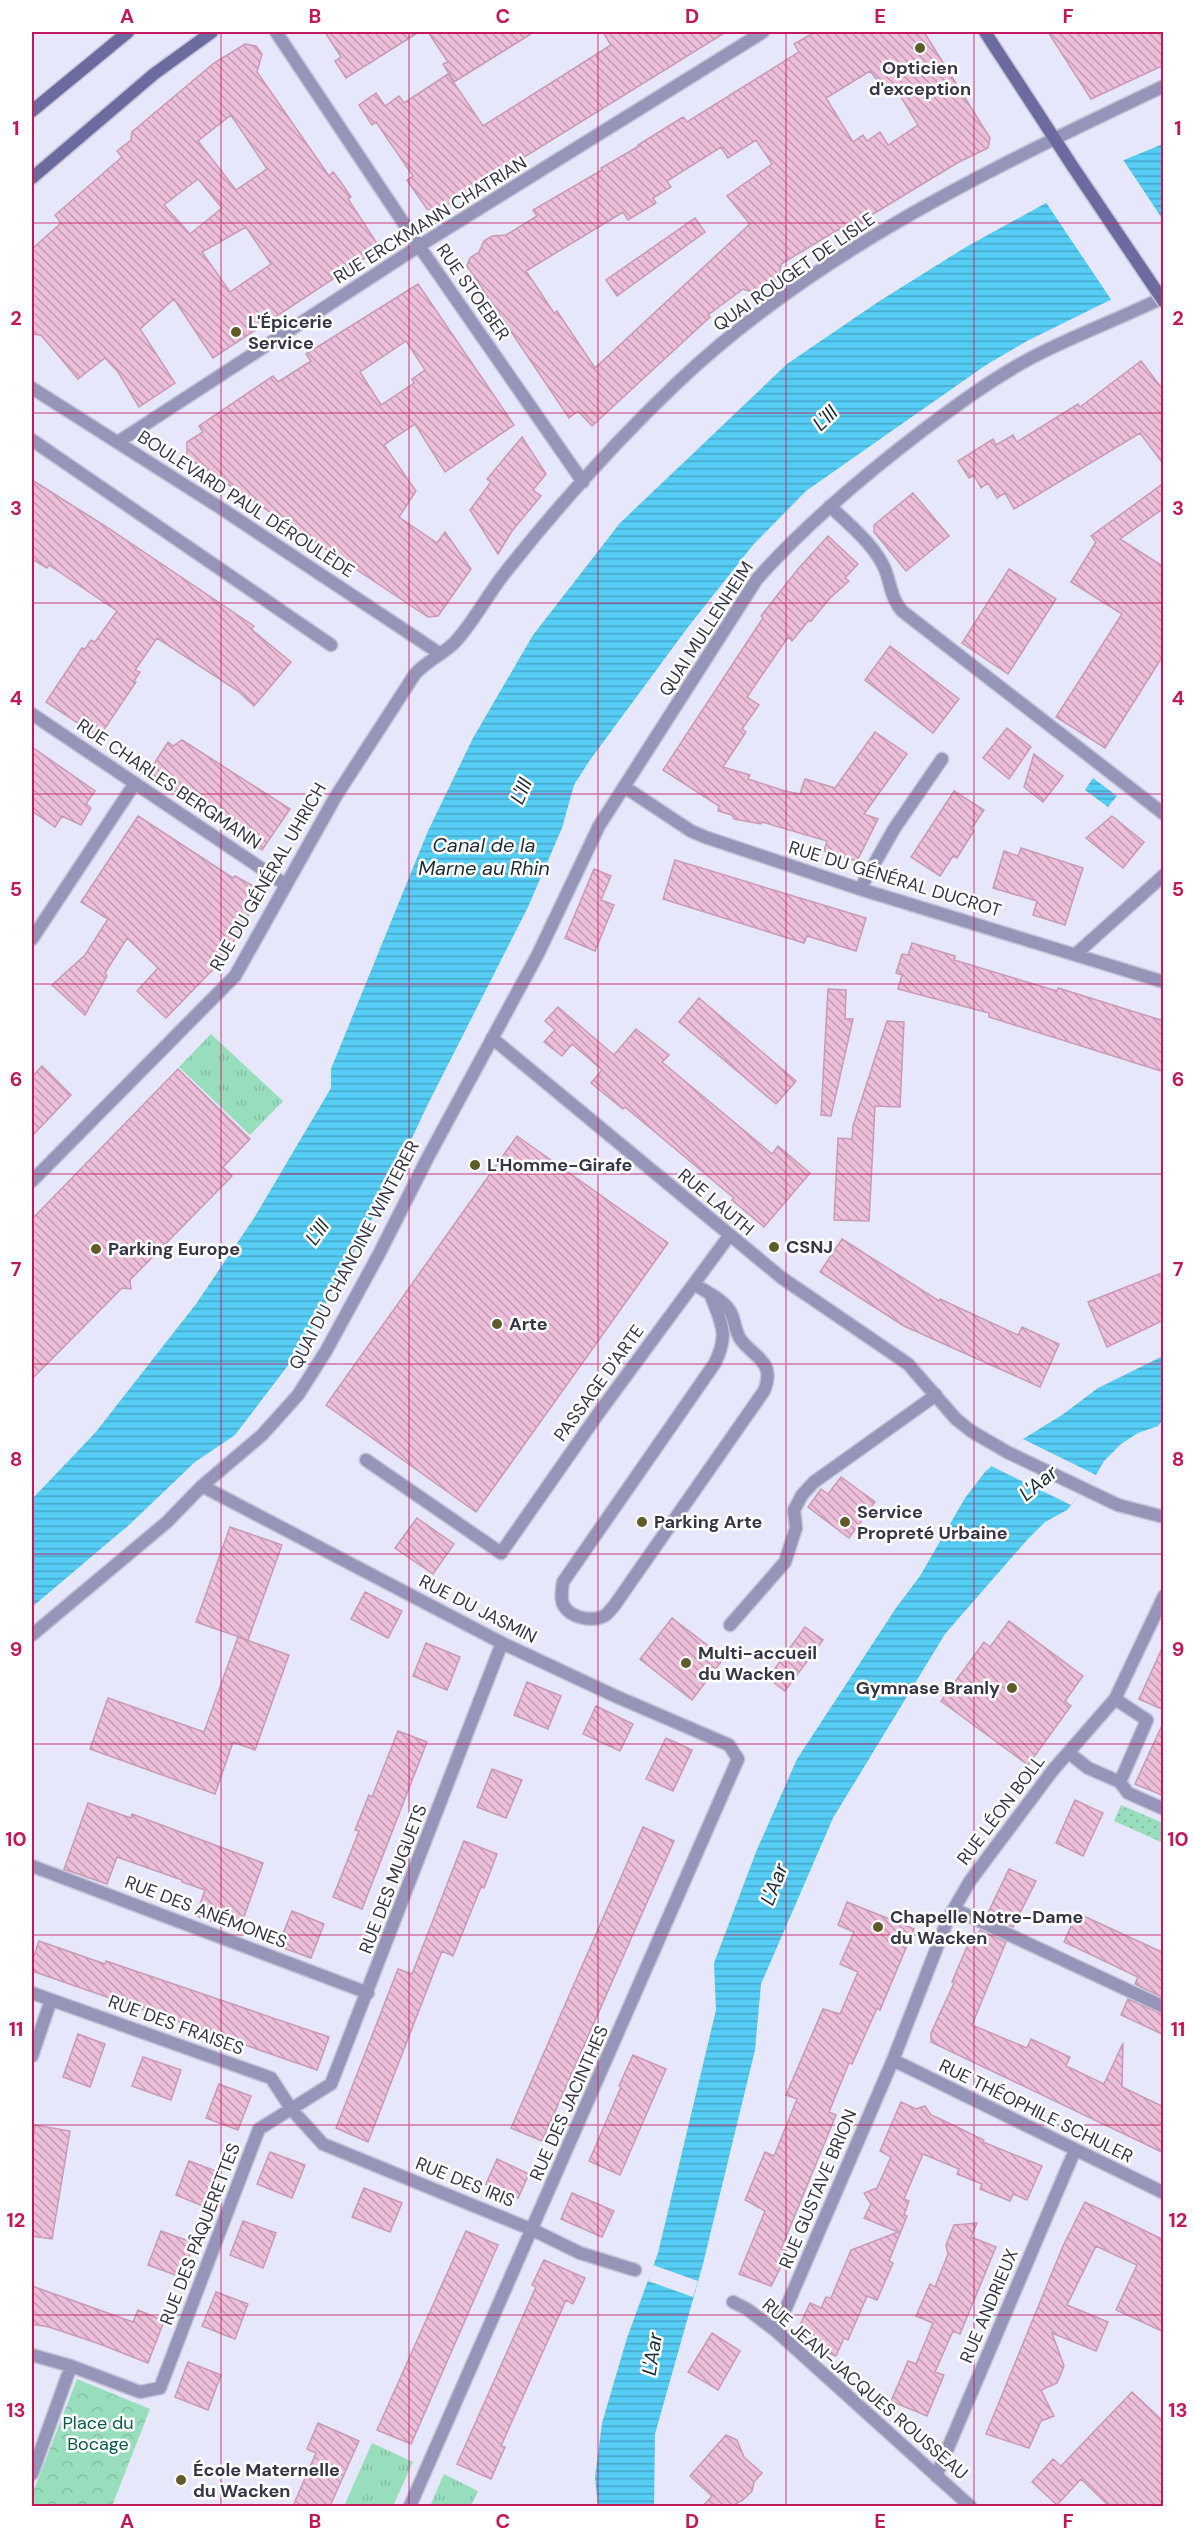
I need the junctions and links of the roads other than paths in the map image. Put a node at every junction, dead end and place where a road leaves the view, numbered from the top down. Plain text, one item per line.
1 (128, 32) edge
2 (276, 32) edge
3 (763, 32) edge
4 (985, 32) edge
5 (204, 34) edge
6 (1164, 86) edge
7 (32, 111) edge
8 (1054, 139) junction
9 (32, 178) edge
10 (419, 246) junction
11 (1164, 297) edge
12 (1164, 302) edge
13 (32, 388) edge
14 (32, 440) edge
15 (118, 442) junction
16 (583, 482) junction
17 (830, 506) junction
18 (331, 645) dead end
19 (439, 653) junction
20 (32, 714) edge
21 (942, 759) dead end
22 (135, 783) junction
23 (626, 789) junction
24 (1164, 814) edge
25 (1164, 875) edge
26 (286, 885) junction
27 (860, 889) junction
28 (32, 939) edge
29 (1076, 954) junction
30 (1164, 981) edge
31 (492, 1038) junction
32 (32, 1181) edge
33 (729, 1236) junction
34 (694, 1284) junction
35 (711, 1296) junction
36 (936, 1395) junction
37 (366, 1460) dead end
38 (202, 1486) junction
39 (1164, 1517) edge
40 (1164, 1596) edge
41 (730, 1625) dead end
42 (32, 1635) edge
43 (502, 1643) junction
44 (1115, 1699) junction
45 (1069, 1754) junction
46 (738, 1760) joint
47 (1120, 1782) junction
48 (1164, 1809) edge
49 (32, 1866) edge
50 (954, 1909) junction
51 (368, 1993) junction
52 (32, 1994) edge
53 (51, 2000) junction
54 (1164, 2007) edge
55 (32, 2056) edge
56 (892, 2060) junction
57 (292, 2110) junction
58 (1075, 2150) junction
59 (1164, 2193) edge
60 (533, 2230) junction
61 (635, 2270) dead end
62 (734, 2302) dead end
63 (776, 2331) junction
64 (32, 2355) edge
65 (71, 2366) junction
66 (32, 2474) edge
67 (936, 2476) junction
68 (410, 2506) edge
69 (970, 2506) edge

1 - 7 main road
2 - 10 street, RUE STOEBER
3 - 10 street, RUE ERCKMANN CHATRIAN
4 - 8 main road
5 - 9 main road
6 - 8 street, QUAI ROUGET DE LISLE
8 - 12 main road, bridge
8 - 16 street, QUAI ROUGET DE LISLE
10 - 15 street, RUE ERCKMANN CHATRIAN
10 - 16 street, RUE STOEBER
11 - 17 street, QUAI MULLENHEIM
13 - 15 street, BOULEVARD PAUL DÉROULÈDE
14 - 18 street
15 - 19 street, BOULEVARD PAUL DÉROULÈDE
16 - 19 street, QUAI ROUGET DE LISLE
17 - 23 street, QUAI MULLENHEIM
17 - 24 street
19 - 26 street, RUE DU GÉNÉRAL UHRICH
20 - 22 street, RUE CHARLES BERGMANN
21 - 27 street
22 - 26 street, RUE CHARLES BERGMANN
22 - 28 street
23 - 27 street, RUE DU GÉNÉRAL DUCROT
23 - 31 street, QUAI MULLENHEIM
25 - 29 street
26 - 32 street, RUE DU GÉNÉRAL UHRICH
27 - 29 street, RUE DU GÉNÉRAL DUCROT
29 - 30 street, RUE DU GÉNÉRAL DUCROT
31 - 33 street, RUE LAUTH
31 - 38 street, QUAI DU CHANOINE WINTERER
33 - 34 street, PASSAGE D'ARTE
33 - 36 street, RUE LAUTH
34 - 35 street
34 - 37 street, PASSAGE D'ARTE
35 - 35 street
36 - 39 street, RUE LAUTH
36 - 41 street
38 - 42 street, QUAI DU CHANOINE WINTERER
38 - 43 street, RUE DU JASMIN
40 - 44 street, RUE LÉON BOLL
43 - 46 street, RUE DU JASMIN
43 - 51 street, RUE DES MUGUETS
44 - 45 street, RUE LÉON BOLL
44 - 47 street
45 - 47 street
45 - 50 street, RUE LÉON BOLL
46 - 60 street, RUE DES JACINTHES
47 - 48 street
49 - 51 street, RUE DES ANÉMONES
50 - 54 street
50 - 56 street, RUE LÉON BOLL
51 - 57 street, RUE DES MUGUETS
52 - 53 street, RUE DES FRAISES
53 - 55 street
53 - 57 street, RUE DES FRAISES
56 - 58 street, RUE THÉOPHILE SCHULER
56 - 63 street, RUE GUSTAVE BRION
57 - 60 street, RUE DES IRIS
57 - 65 street, RUE DES PÂQUERETTES
58 - 59 street, RUE THÉOPHILE SCHULER
58 - 67 street, RUE ANDRIEUX
60 - 61 street, RUE DES IRIS
60 - 68 street, RUE DES JACINTHES
62 - 63 street, RUE JEAN-JACQUES ROUSSEAU
63 - 67 street, RUE JEAN-JACQUES ROUSSEAU
64 - 65 street
65 - 66 street
67 - 69 street, RUE JEAN-JACQUES ROUSSEAU

